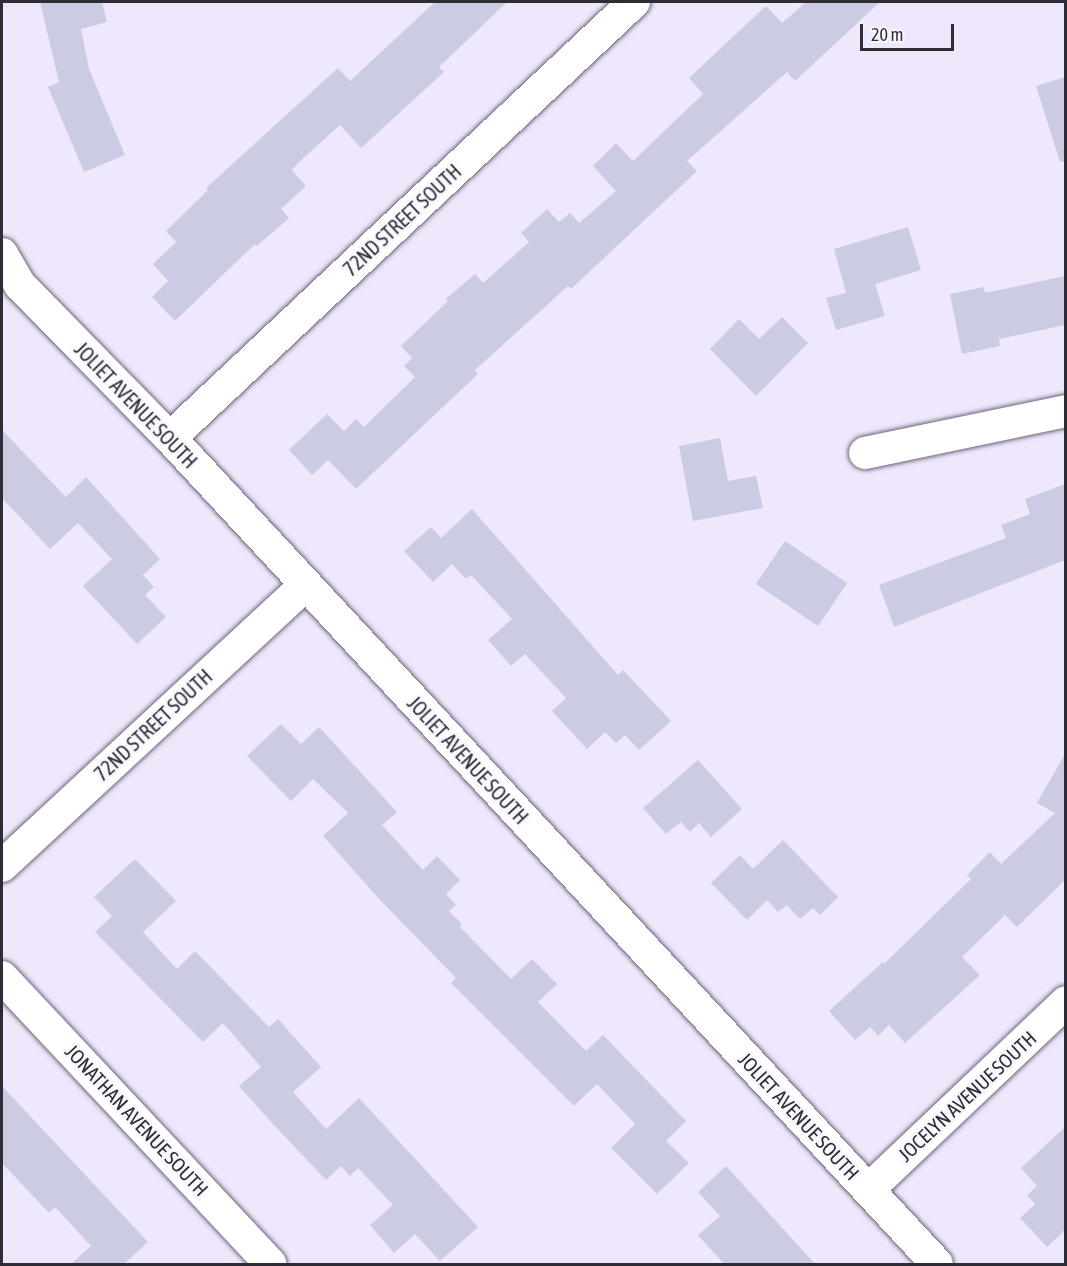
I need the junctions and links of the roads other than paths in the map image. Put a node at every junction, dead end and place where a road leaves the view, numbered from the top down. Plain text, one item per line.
1 (634, 2) edge
2 (2, 254) edge
3 (1065, 411) edge
4 (170, 438) junction
5 (865, 453) dead end
6 (305, 585) junction
7 (2, 866) edge
8 (2, 977) edge
9 (1065, 1002) edge
10 (868, 1190) junction
11 (271, 1264) edge
12 (937, 1264) edge

1 - 4 street, 72ND STREET SOUTH
2 - 4 street, JOLIET AVENUE SOUTH
3 - 5 street
4 - 6 street, JOLIET AVENUE SOUTH
6 - 7 street, 72ND STREET SOUTH
6 - 10 street, JOLIET AVENUE SOUTH
8 - 11 street, JONATHAN AVENUE SOUTH
9 - 10 street, JOCELYN AVENUE SOUTH
10 - 12 street, JOLIET AVENUE SOUTH

